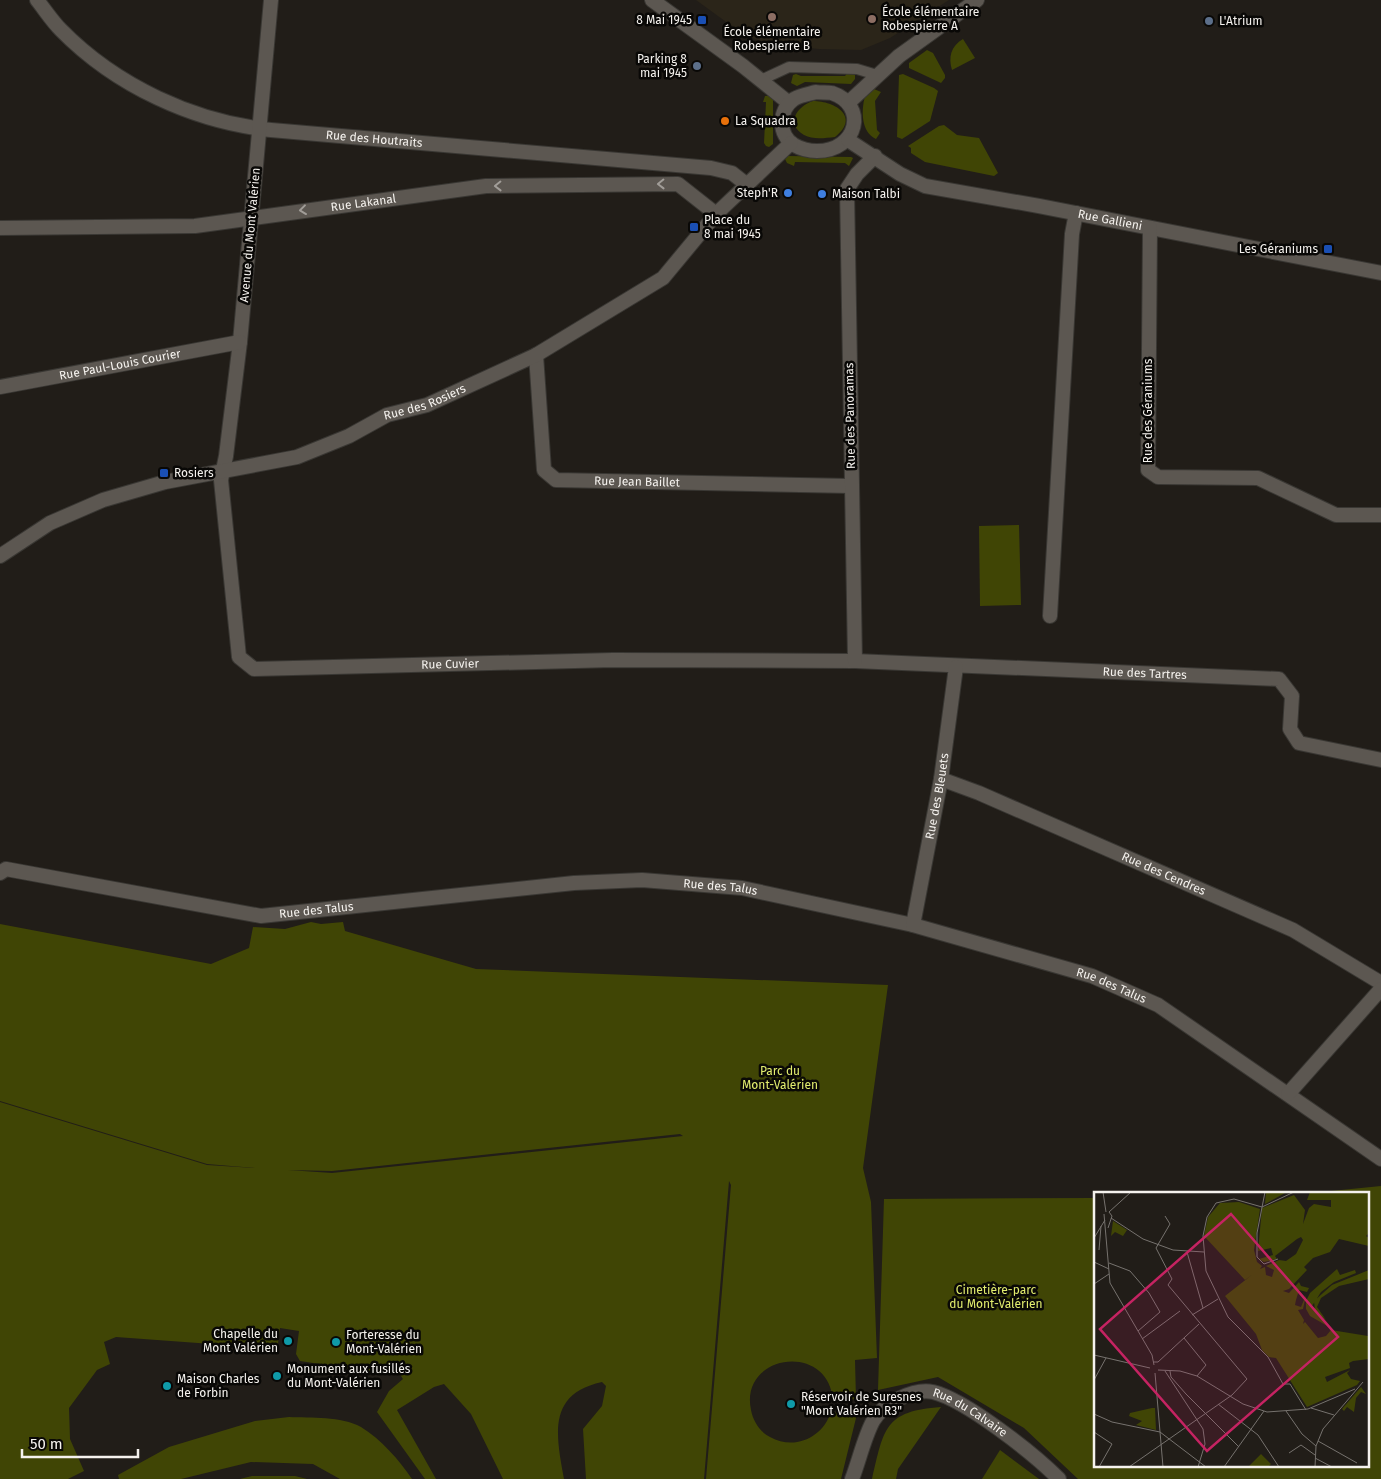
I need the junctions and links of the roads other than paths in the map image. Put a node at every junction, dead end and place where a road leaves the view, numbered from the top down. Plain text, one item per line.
1 (37, 0) edge
2 (271, 0) edge
3 (652, 0) edge
4 (977, 0) edge
5 (877, 75) junction
6 (761, 80) junction
7 (848, 103) junction
8 (789, 104) junction
9 (259, 129) junction
10 (848, 140) junction
11 (791, 142) junction
12 (875, 156) junction
13 (746, 184) junction
14 (1076, 213) junction
15 (716, 214) junction
16 (252, 218) junction
17 (0, 228) edge
18 (1150, 228) junction
19 (1381, 273) edge
20 (240, 342) junction
21 (536, 355) junction
22 (0, 387) edge
23 (224, 470) junction
24 (851, 486) junction
25 (1381, 515) edge
26 (0, 556) edge
27 (1050, 616) dead end
28 (855, 661) junction
29 (956, 667) junction
30 (1381, 760) edge
31 (941, 780) junction
32 (0, 873) edge
33 (913, 925) junction
34 (1380, 992) edge
35 (1288, 1094) junction
36 (1381, 1159) edge
37 (852, 1479) edge
38 (1059, 1479) edge

1 - 9 street, Rue des Houtraits
2 - 9 street, Avenue du Mont Valérien
3 - 6 street
4 - 5 street
5 - 6 street
5 - 7 street
6 - 8 street
7 - 8 street
7 - 10 street
8 - 11 street
9 - 13 street, Rue des Houtraits
9 - 16 street, Avenue du Mont Valérien
10 - 11 street
10 - 12 street, Rue Gallieni
11 - 13 street, Rue des Rosiers
12 - 14 street, Rue Gallieni
12 - 24 street, Rue des Panoramas
13 - 15 street, Rue des Rosiers
14 - 18 street, Rue Gallieni
14 - 27 street
15 -> 16 street, Rue Lakanal
15 - 21 street, Rue des Rosiers
16 - 17 street, Rue Lakanal
16 - 20 street, Avenue du Mont Valérien
18 - 19 street, Rue Gallieni
18 - 25 street, Rue des Géraniums
20 - 22 street, Rue Paul-Louis Courier
20 - 23 street, Avenue du Mont Valérien
21 - 23 street, Rue des Rosiers
21 - 24 street, Rue Jean Baillet
23 - 26 street, Rue des Rosiers
23 - 28 street, Rue Cuvier
24 - 28 street, Rue des Panoramas
28 - 29 street, Rue des Tartres
29 - 30 street, Rue des Tartres
29 - 31 street, Rue des Bleuets
31 - 33 street, Rue des Bleuets
31 - 34 street, Rue des Cendres
32 - 33 street, Rue des Talus
33 - 35 street, Rue des Talus
34 - 35 street
35 - 36 street, Rue des Talus
37 - 38 street, Rue du Calvaire

